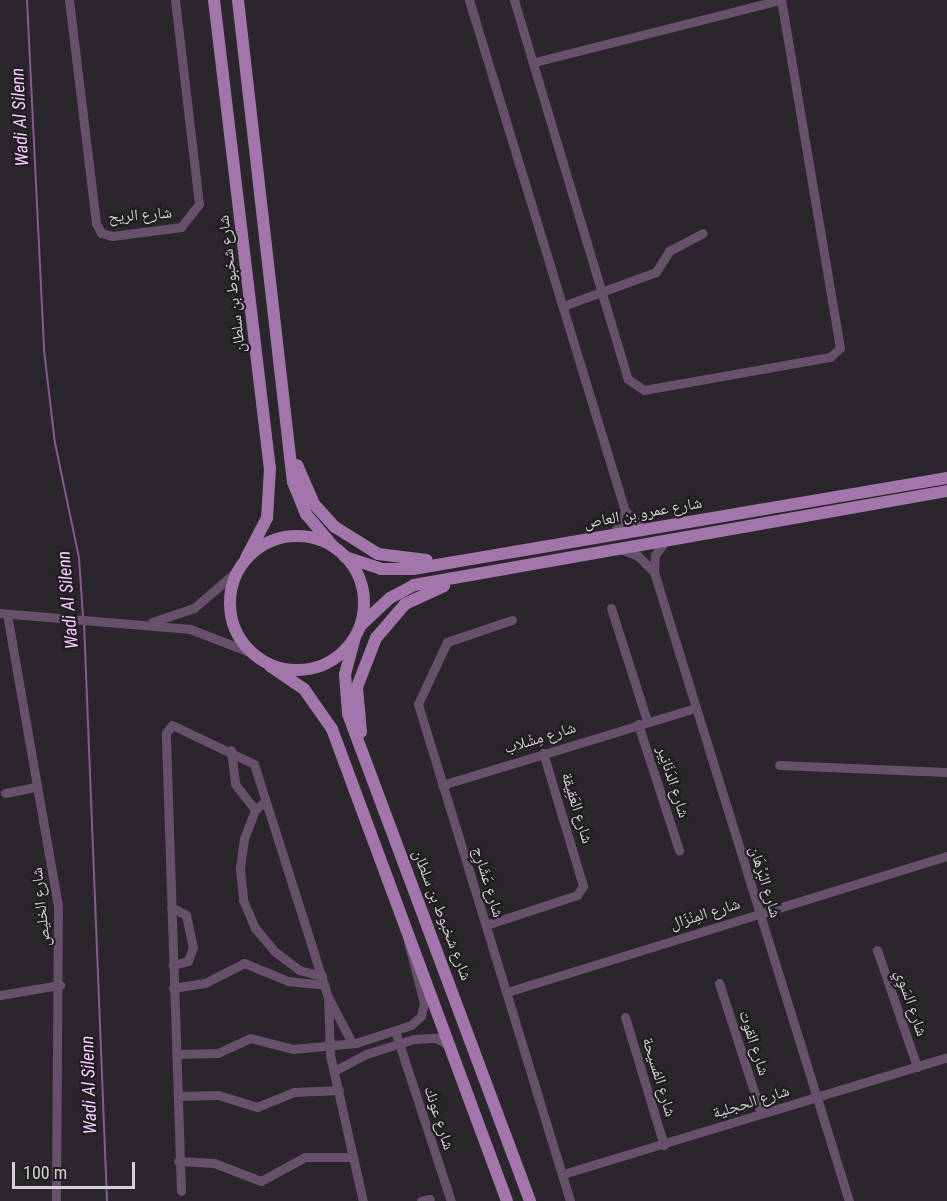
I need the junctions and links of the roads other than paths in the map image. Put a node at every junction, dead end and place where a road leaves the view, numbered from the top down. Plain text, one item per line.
1 (69, 0) edge
2 (175, 0) edge
3 (214, 0) edge
4 (238, 0) edge
5 (469, 0) edge
6 (514, 0) edge
7 (780, 0) edge
8 (535, 62) junction
9 (703, 233) dead end
10 (602, 290) junction
11 (562, 306) junction
12 (281, 366) junction
13 (947, 477) edge
14 (947, 491) edge
15 (626, 511) junction
16 (645, 530) junction
17 (613, 535) junction
18 (665, 542) junction
19 (331, 544) junction
20 (618, 549) junction
21 (518, 551) junction
22 (345, 557) junction
23 (246, 558) junction
24 (521, 565) junction
25 (238, 570) junction
26 (654, 572) junction
27 (611, 608) dead end
28 (4, 613) edge
29 (512, 620) dead end
30 (138, 624) junction
31 (361, 625) junction
32 (355, 637) junction
33 (250, 652) junction
34 (270, 666) junction
35 (695, 708) junction
36 (643, 722) junction
37 (231, 750) junction
38 (543, 753) junction
39 (778, 765) dead end
40 (947, 772) edge
41 (442, 785) junction
42 (37, 787) junction
43 (2, 794) edge
44 (264, 802) junction
45 (255, 810) junction
46 (679, 850) dead end
47 (402, 855) junction
48 (947, 855) edge
49 (171, 907) junction
50 (759, 913) junction
51 (486, 925) junction
52 (409, 933) junction
53 (877, 950) dead end
54 (274, 951) junction
55 (173, 965) junction
56 (261, 967) junction
57 (323, 980) junction
58 (719, 983) dead end
59 (60, 985) junction
60 (174, 988) junction
61 (507, 992) junction
62 (0, 995) edge
63 (328, 997) junction
64 (625, 1017) dead end
65 (395, 1032) junction
66 (354, 1043) junction
67 (399, 1045) junction
68 (449, 1045) junction
69 (329, 1046) junction
70 (177, 1054) junction
71 (361, 1056) junction
72 (947, 1057) edge
73 (917, 1067) junction
74 (334, 1071) junction
75 (339, 1090) junction
76 (178, 1096) junction
77 (815, 1097) junction
78 (761, 1113) junction
79 (664, 1145) junction
80 (352, 1157) junction
81 (493, 1160) junction
82 (178, 1161) junction
83 (563, 1174) junction
84 (181, 1191) dead end
85 (57, 1201) edge
86 (363, 1201) edge
87 (451, 1201) edge
88 (502, 1201) edge
89 (507, 1201) edge
90 (530, 1201) edge
91 (570, 1201) edge
92 (849, 1201) edge

1 - 2 street, شارع الريح
3 - 23 main road, شارع شخبوط بن سلطان
4 - 12 main road
5 - 11 street
6 - 8 street
7 - 8 street
7 - 10 street
8 - 10 street
9 - 10 street
10 - 11 street
11 - 15 street
12 - 19 main road
12 - 21 main road
13 - 16 main road, شارع عمرو بن العاص
14 - 18 main road, شارع عمرو بن العاص
15 - 16 street
15 - 17 street
16 - 17 main road, شارع عمرو بن العاص
17 - 21 main road, شارع عمرو بن العاص
18 - 20 main road, شارع عمرو بن العاص
18 - 26 street
19 - 22 main road
19 - 23 main road
20 - 24 main road, شارع عمرو بن العاص
20 - 26 street
21 - 22 main road, شارع عمرو بن العاص
22 - 31 main road
23 - 25 main road
24 - 31 main road, شارع عمرو بن العاص
24 - 47 main road
25 - 30 street
25 - 33 main road
26 - 35 street, شارع البُرْهَان
27 - 36 street
28 - 30 street
28 - 42 street, شارع الخليص
29 - 41 street, شارع عَشَارِج
30 - 33 street
31 - 32 main road
32 - 34 main road
32 - 47 main road, شارع شخبوط بن سلطان
33 - 34 main road
34 - 52 main road
35 - 36 street, شارع مِشْلاب
35 - 50 street, شارع البُرْهَان
36 - 38 street, شارع مِشْلاب
36 - 46 street, شارع الدَنَانِير
37 - 44 street
37 - 45 street
37 - 49 street
38 - 41 street, شارع مِشْلاب
38 - 51 street, شارع العَقِيقة
39 - 40 street
41 - 51 street, شارع عَشَارِج
42 - 43 street
42 - 59 street, شارع الخليص
44 - 45 street
44 - 57 street
45 - 54 street
47 - 90 main road, شارع شخبوط بن سلطان
48 - 50 street, شارع المِنْزَال
49 - 55 street
49 - 55 street
50 - 61 street, شارع المِنْزَال
50 - 77 street, شارع البُرْهَان
51 - 61 street, شارع عَشَارِج
52 - 65 street
52 - 68 main road
53 - 73 street, شارع السَوِي
54 - 56 street
54 - 57 street
55 - 60 street
56 - 57 street
56 - 60 street
57 - 63 street
58 - 78 street, شارع القوت
59 - 62 street
59 - 85 street, شارع الخليص
60 - 70 street
61 - 83 street, شارع عَشَارِج
63 - 66 street
63 - 69 street
64 - 79 street, شارع الفسيحة
65 - 66 street
65 - 67 street, شارع عونك
66 - 69 street
66 - 71 street
67 - 68 street
67 - 71 street
67 - 87 street, شارع عونك
68 - 81 main road
69 - 70 street
69 - 74 street
70 - 76 street
71 - 74 street
72 - 73 street, شارع الحجلية
73 - 77 street, شارع الحجلية
74 - 75 street
75 - 76 street
75 - 80 street
76 - 82 street
77 - 78 street, شارع الحجلية
77 - 92 street, شارع البُرْهَان
78 - 79 street, شارع الحجلية
79 - 83 street, شارع الحجلية
80 - 82 street
80 - 86 street
81 - 88 street
81 - 89 main road
82 - 84 street
83 - 91 street, شارع عَشَارِج

